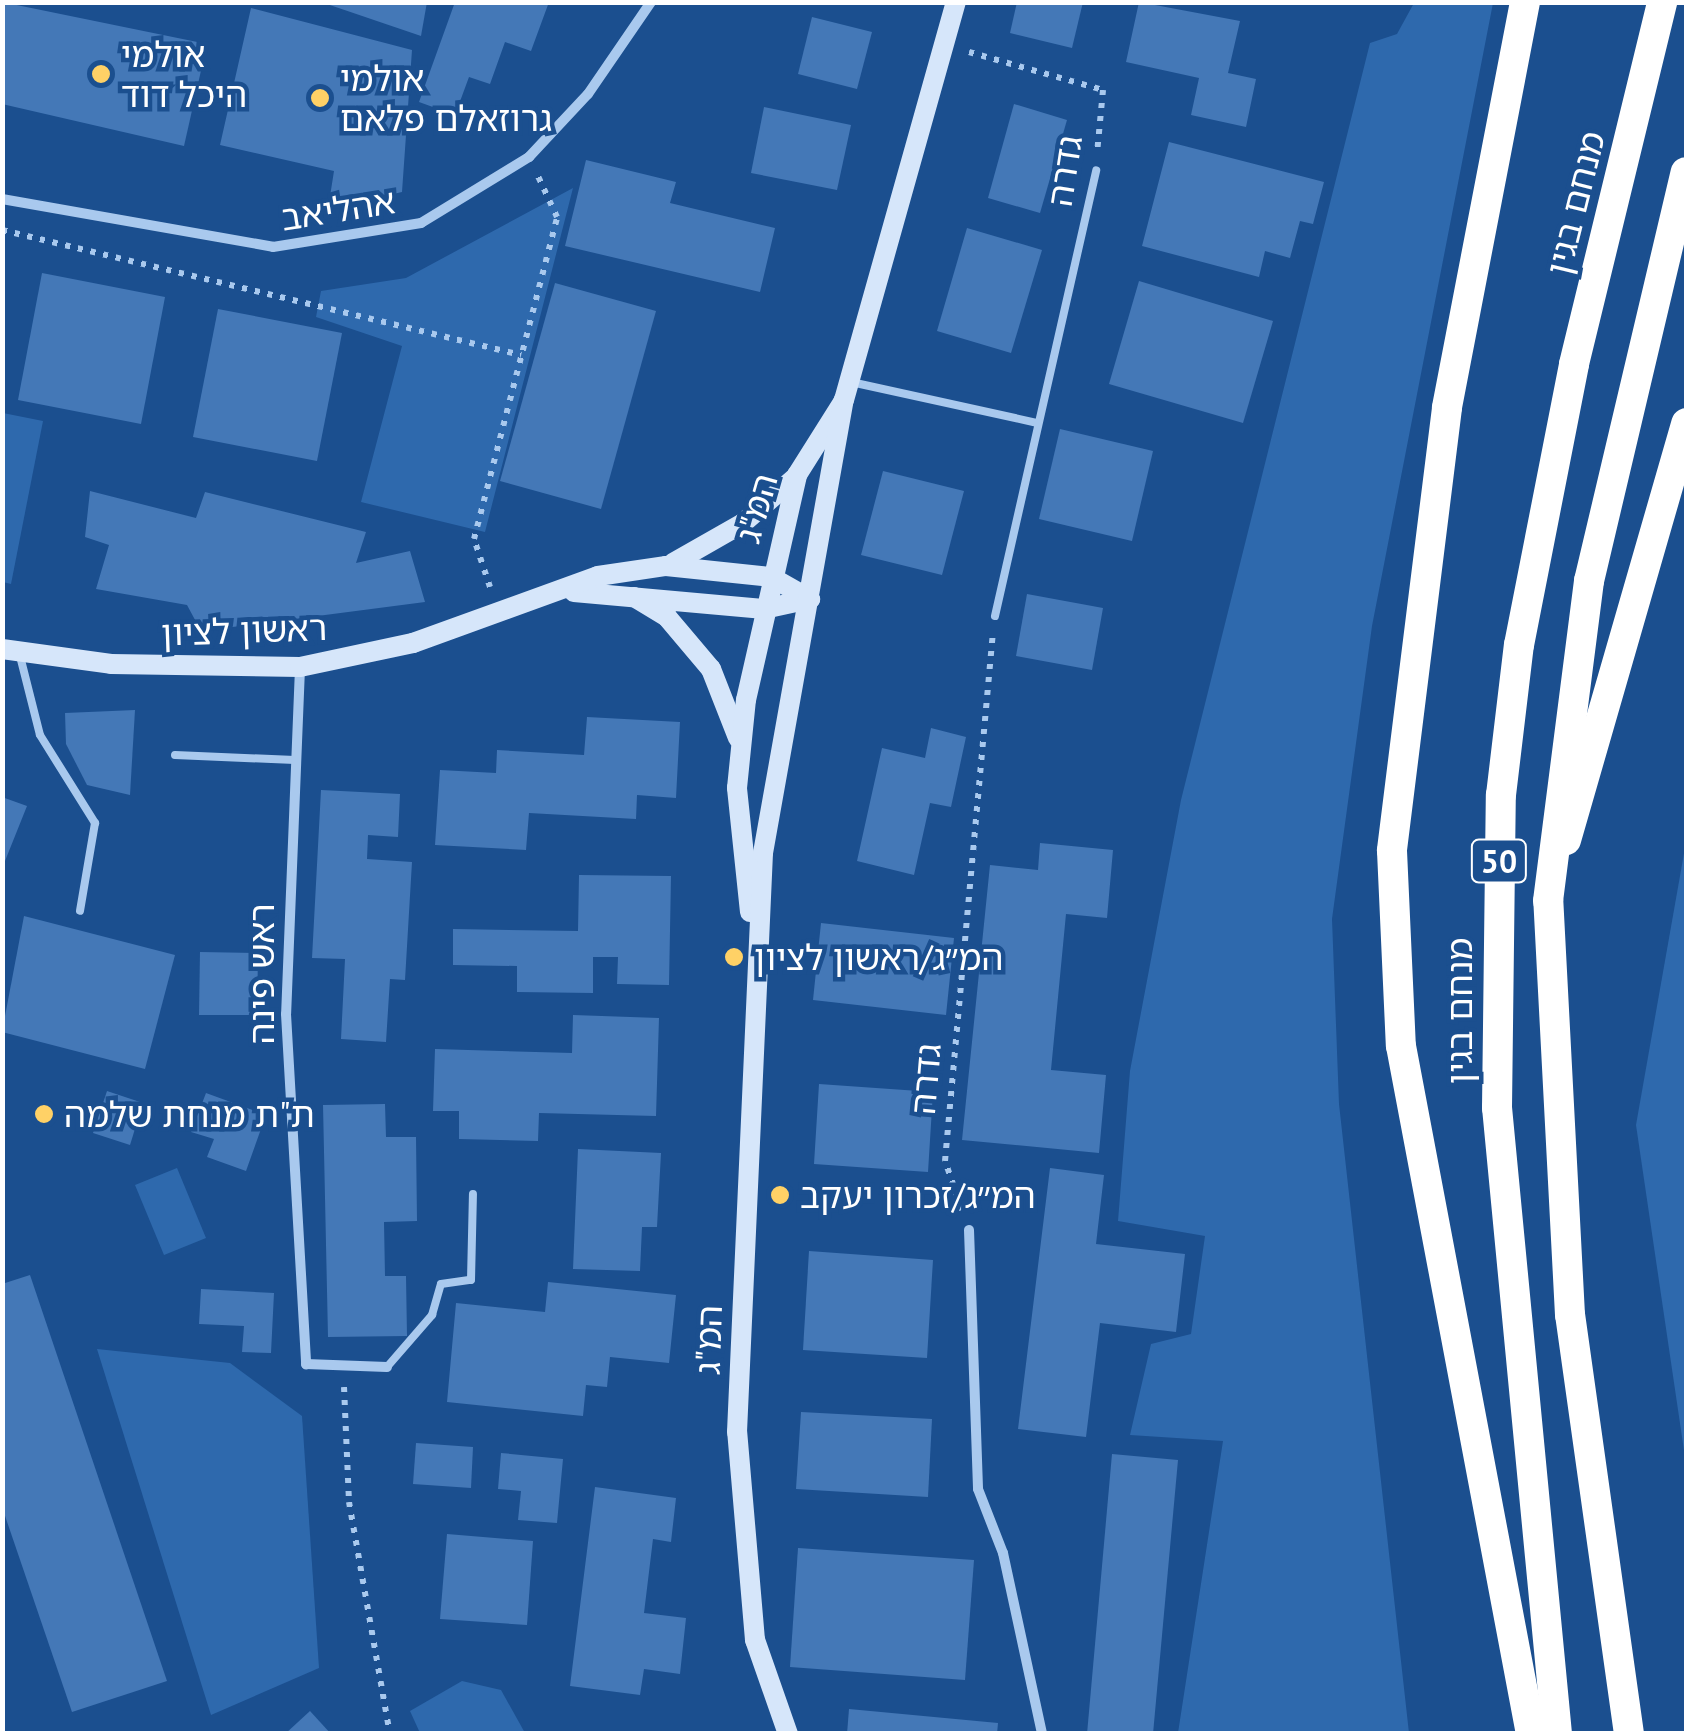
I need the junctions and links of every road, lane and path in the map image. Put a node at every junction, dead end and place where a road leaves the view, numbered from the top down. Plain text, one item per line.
1 (651, 2) edge
2 (956, 2) edge
3 (1525, 2) edge
4 (1662, 2) edge
5 (943, 44) junction
6 (529, 157) junction
7 (1096, 170) joint
8 (1686, 172) edge
9 (2, 198) edge
10 (2, 230) edge
11 (522, 355) junction
12 (847, 391) junction
13 (1037, 423) junction
14 (1686, 423) edge
15 (798, 476) junction
16 (666, 566) junction
17 (772, 577) junction
18 (619, 591) junction
19 (538, 598) junction
20 (810, 599) junction
21 (764, 609) junction
22 (498, 611) junction
23 (995, 616) joint
24 (10, 650) edge
25 (300, 667) junction
26 (740, 746) junction
27 (175, 755) dead end
28 (295, 760) junction
29 (1548, 901) junction
30 (80, 912) dead end
31 (754, 942) junction
32 (473, 1194) dead end
33 (970, 1230) joint
34 (342, 1366) junction
35 (387, 1367) joint
36 (390, 1734) edge
37 (788, 1734) edge
38 (1042, 1734) edge
39 (1531, 1734) edge
40 (1558, 1734) edge
41 (1630, 1734) edge

1 - 6 street, אהליאב
2 - 5 street, המ"ג
3 - 39 highway
4 - 40 highway, מנחם בגין / 50
5 - 7 path, גדרה
5 - 12 street, המ"ג
6 - 9 street, אהליאב
6 - 11 path
7 - 13 lane, גדרה
8 - 29 highway, 50
10 - 11 path
11 - 22 path
12 - 13 lane
12 - 15 street, המ"ג
12 - 20 street, המ"ג
13 - 23 lane, גדרה
14 - 29 highway
15 - 16 street
15 - 17 street, המ"ג
16 - 17 street, ראשון לציון
16 - 19 street, ראשון לציון
17 - 20 street, ראשון לציון
17 - 21 street, המ"ג
18 - 19 street, ראשון לציון
18 - 21 street, ראשון לציון
18 - 26 street
19 - 22 street, ראשון לציון
20 - 21 street, ראשון לציון
20 - 31 street, המ"ג
21 - 26 street, המ"ג
22 - 25 street, ראשון לציון
23 - 33 path, גדרה
24 - 25 street, ראשון לציון
24 - 30 lane
25 - 28 street, ראש פינה
26 - 31 street, המ"ג
27 - 28 lane
28 - 34 street, ראש פינה
29 - 41 highway, 50
31 - 37 street, המ"ג
32 - 35 lane
33 - 38 street
34 - 35 street, ראש פינה
34 - 36 path

